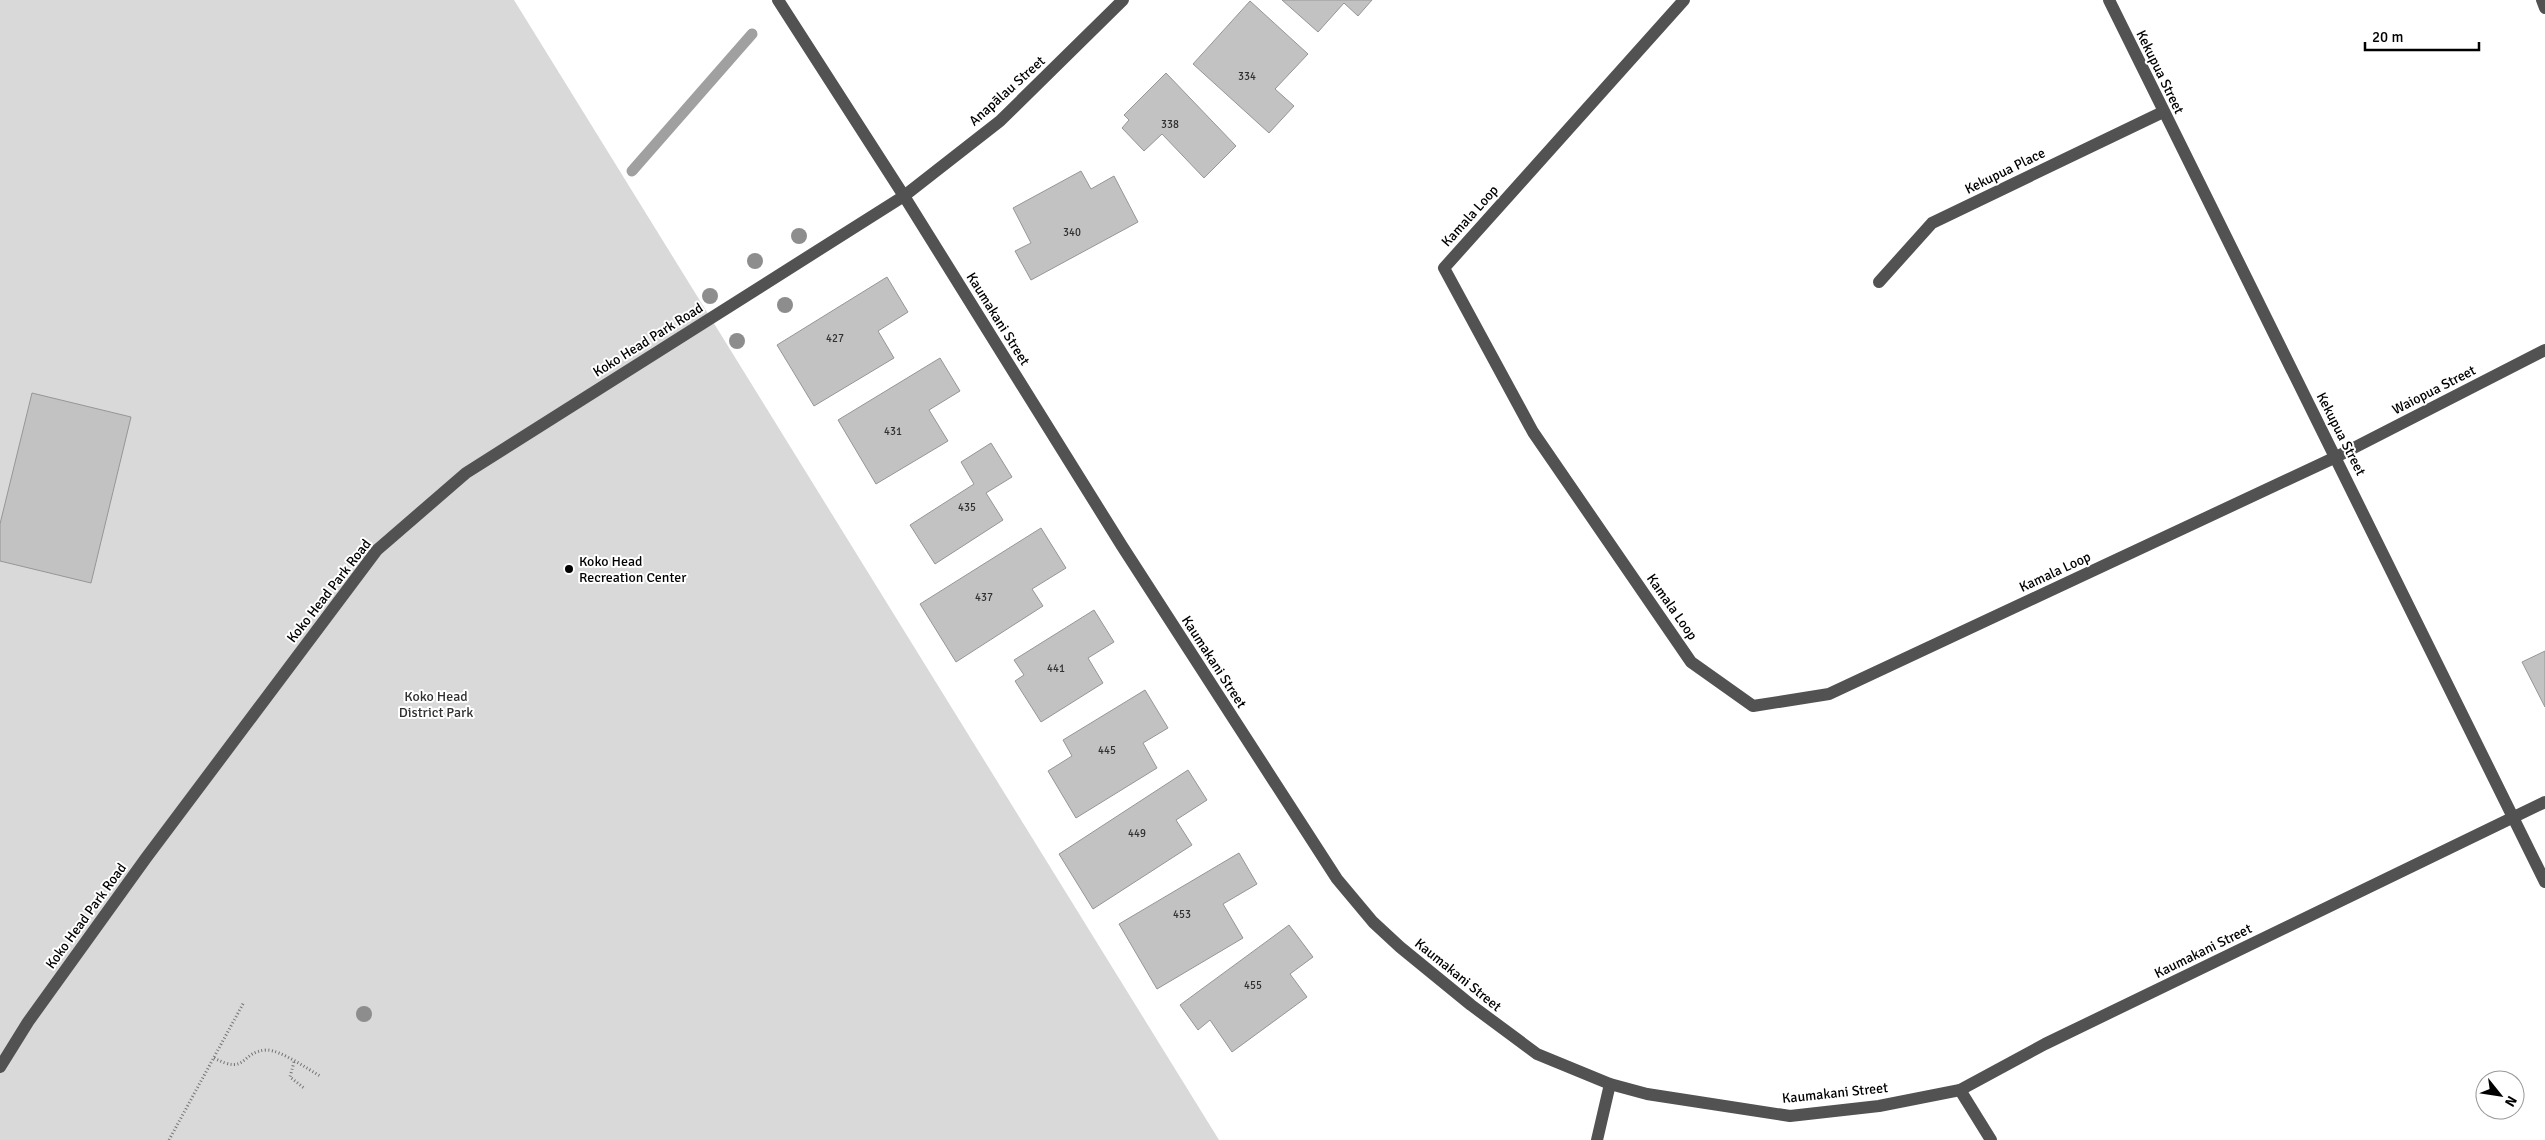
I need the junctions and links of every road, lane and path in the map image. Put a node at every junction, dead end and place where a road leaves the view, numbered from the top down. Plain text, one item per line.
1 (778, 0) edge
2 (1123, 0) edge
3 (1684, 0) edge
4 (2109, 0) edge
5 (2542, 0) edge
6 (2545, 8) edge
7 (2163, 112) junction
8 (904, 196) junction
9 (1878, 282) dead end
10 (2545, 350) edge
11 (2336, 457) junction
12 (2545, 802) edge
13 (2514, 817) junction
14 (2545, 882) edge
15 (244, 1002) dead end
16 (214, 1058) junction
17 (294, 1062) junction
18 (0, 1067) edge
19 (320, 1076) dead end
20 (1610, 1084) junction
21 (304, 1088) dead end
22 (1960, 1090) junction
23 (169, 1140) edge
24 (1597, 1140) edge
25 (1991, 1140) edge

1 - 8 street, Kaumakani Street
2 - 8 street, Anapālau Street
3 - 11 street, Kamala Loop
4 - 7 street, Kekupua Street
5 - 6 street
7 - 9 street, Kekupua Place
7 - 11 street, Kekupua Street
8 - 18 street, Koko Head Park Road
8 - 20 street, Kaumakani Street
10 - 11 street, Waiopua Street
11 - 13 street, Kekupua Street
12 - 13 street, Kaumakani Street
13 - 14 street, Kekupua Street
13 - 22 street, Kaumakani Street
15 - 16 path
16 - 17 path
16 - 23 path
17 - 19 path
17 - 21 path
20 - 22 street, Kaumakani Street
20 - 24 street
22 - 25 street

